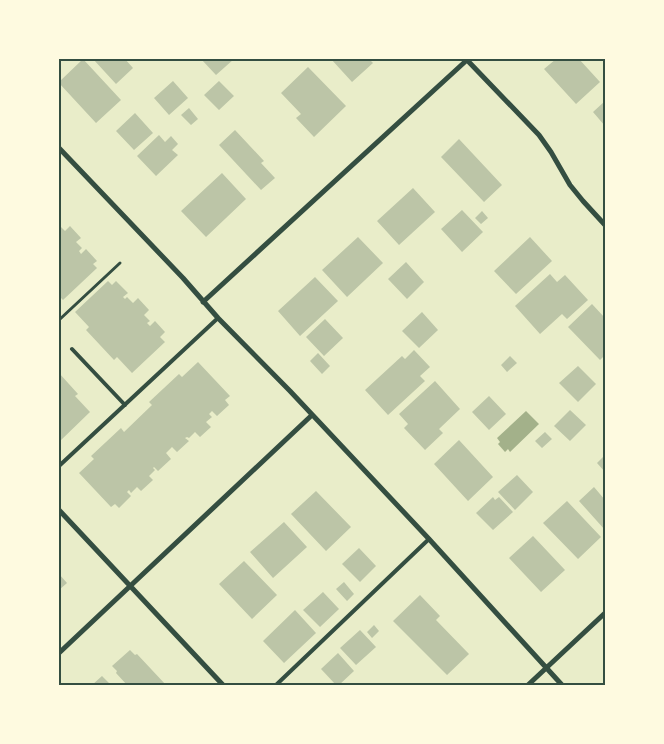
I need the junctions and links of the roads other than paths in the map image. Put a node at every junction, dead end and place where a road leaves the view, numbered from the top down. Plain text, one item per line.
1 (467, 59) edge
2 (59, 148) edge
3 (605, 225) edge
4 (203, 302) junction
5 (218, 318) junction
6 (72, 349) dead end
7 (125, 405) junction
8 (312, 415) junction
9 (59, 466) edge
10 (59, 510) edge
11 (429, 539) junction
12 (130, 586) junction
13 (605, 613) edge
14 (59, 653) edge
15 (546, 669) junction
16 (223, 685) edge
17 (276, 685) edge
18 (528, 685) edge
19 (562, 685) edge

1 - 3 street
1 - 4 street
2 - 4 street
4 - 5 street
5 - 7 lane
5 - 8 street
6 - 7 lane
7 - 9 lane
8 - 11 street
8 - 12 street
10 - 12 street
11 - 15 street
11 - 17 lane
12 - 14 street
12 - 16 street
13 - 15 street
15 - 18 street
15 - 19 street

